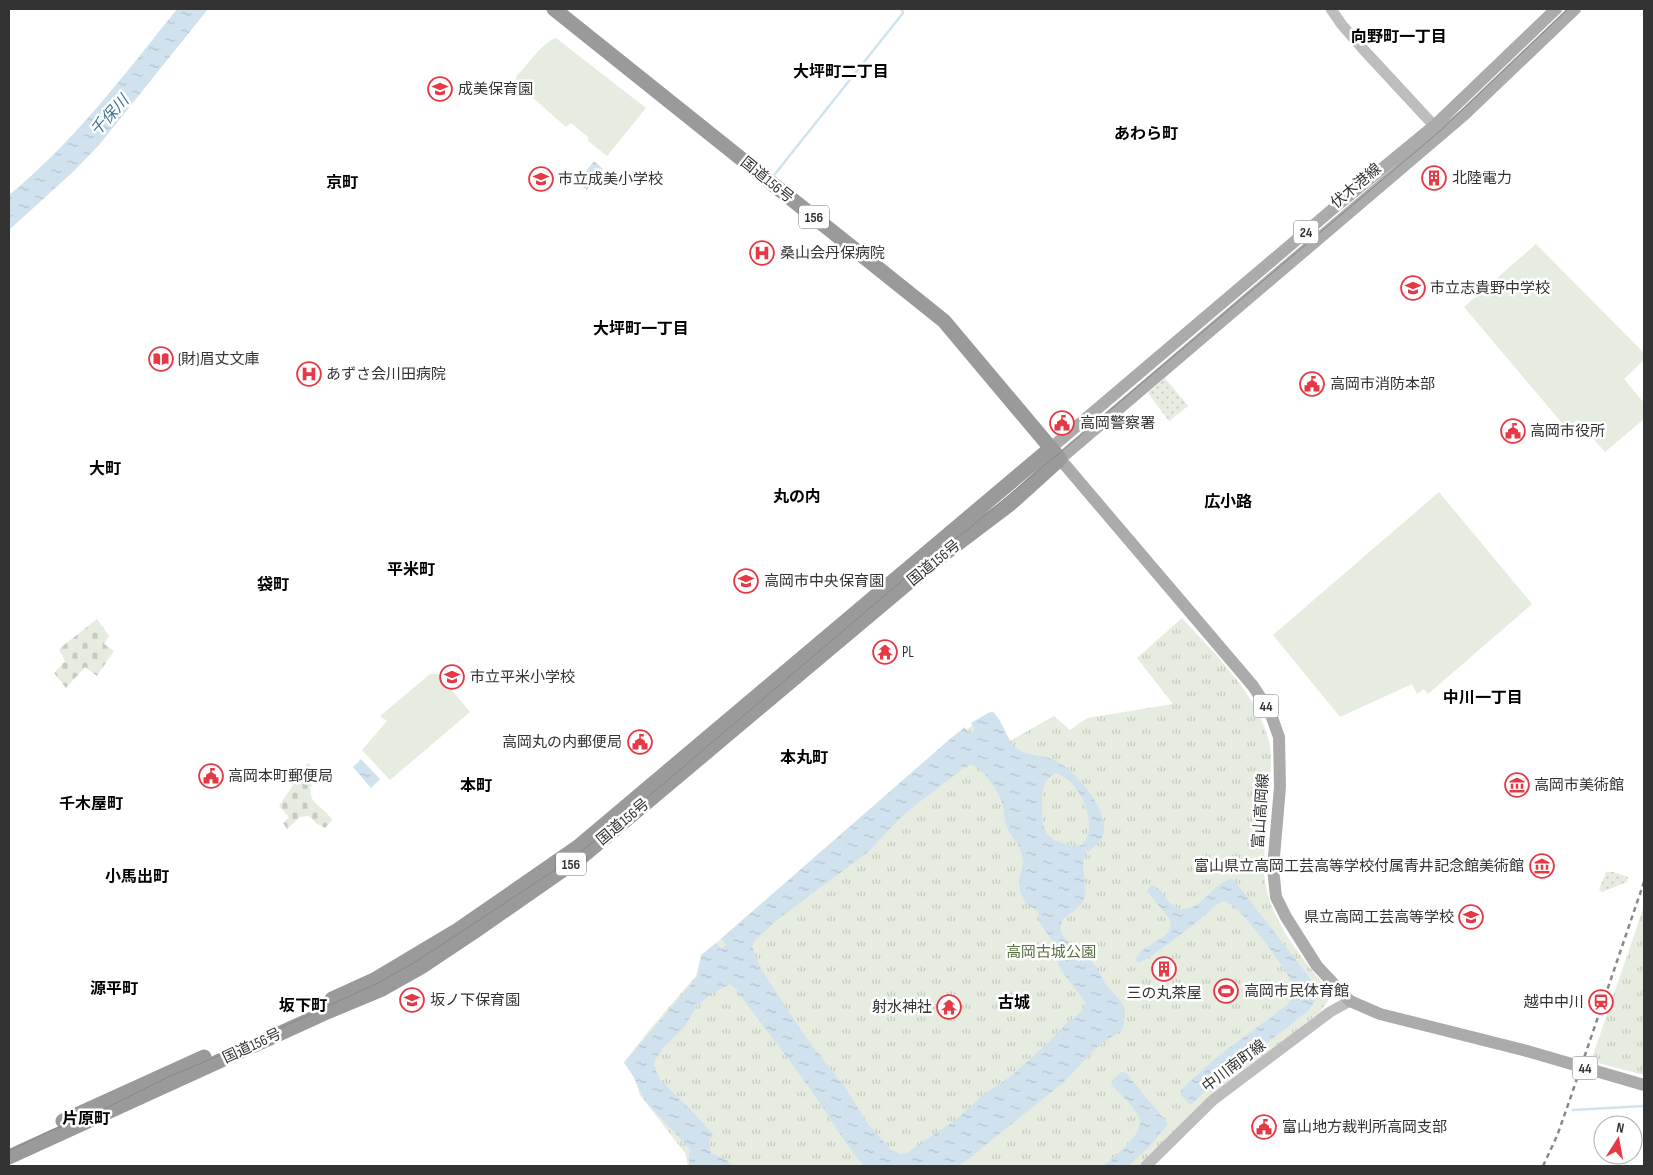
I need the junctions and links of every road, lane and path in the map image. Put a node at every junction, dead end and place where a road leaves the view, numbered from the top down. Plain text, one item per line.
1 (554, 9) edge
2 (1331, 9) edge
3 (1556, 9) edge
4 (1575, 9) edge
5 (1438, 130) junction
6 (1056, 454) junction
7 (1350, 1001) junction
8 (1644, 1085) edge
9 (9, 1146) edge
10 (9, 1157) edge
11 (1146, 1166) edge

1 - 6 highway, 国道156号 / 156
2 - 5 main road
3 - 5 main road, 伏木港線 / 24
4 - 5 main road, 伏木港線 / 24
5 - 6 main road, 伏木港線 / 24
6 - 7 main road, 富山高岡線 / 44
6 - 9 highway, 国道156号 / 156
6 - 10 highway, 国道156号 / 156
7 - 8 main road, 富山高岡線 / 44, bridge
7 - 11 main road, 中川南町線

